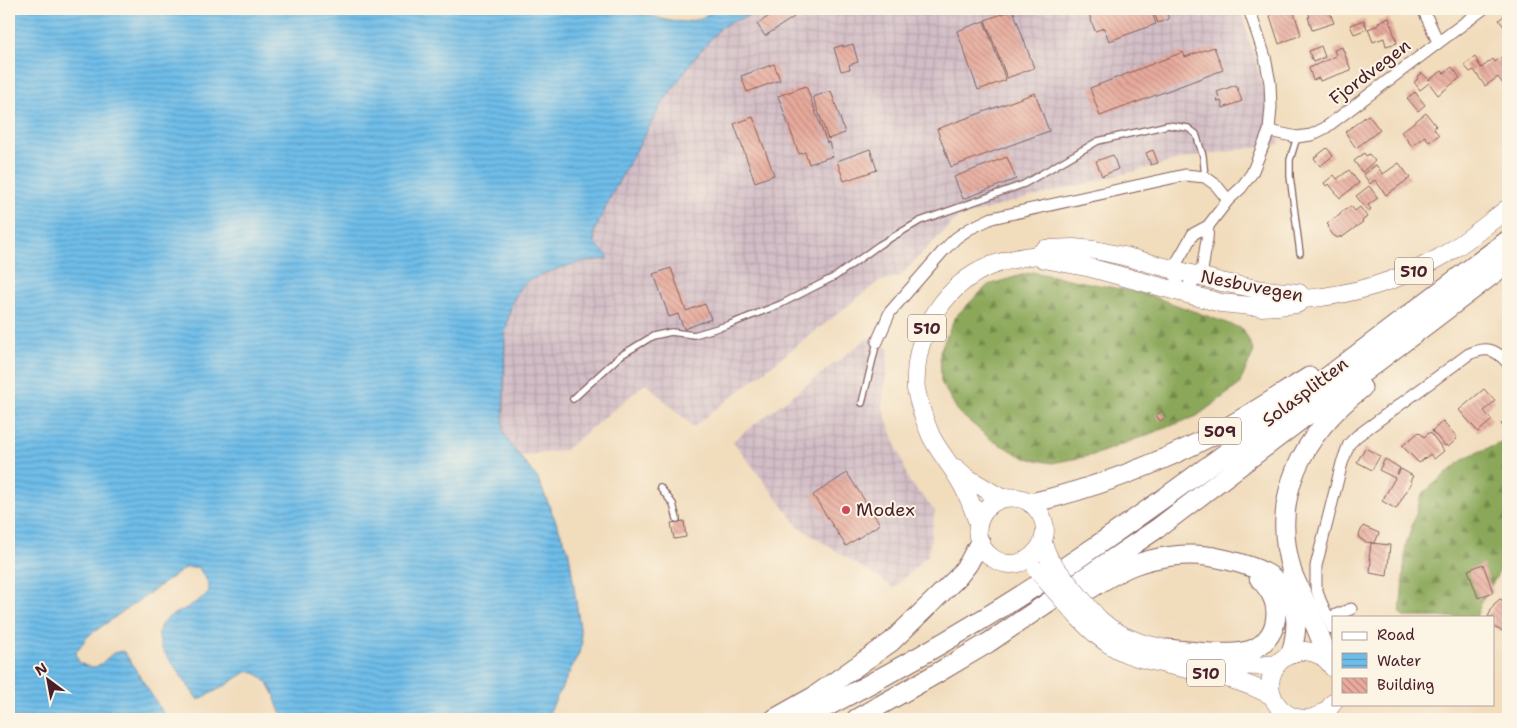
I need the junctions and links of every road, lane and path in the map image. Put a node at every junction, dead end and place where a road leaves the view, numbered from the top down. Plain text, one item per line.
1 (1249, 9) edge
2 (1423, 9) edge
3 (1483, 9) edge
4 (1438, 42) junction
5 (1269, 131) junction
6 (1298, 137) junction
7 (1205, 178) junction
8 (1228, 200) junction
9 (1508, 208) edge
10 (1208, 226) junction
11 (1508, 240) edge
12 (1300, 253) dead end
13 (1038, 255) junction
14 (1508, 263) edge
15 (1173, 269) junction
16 (1201, 277) junction
17 (1180, 292) junction
18 (1304, 299) junction
19 (1393, 326) junction
20 (1422, 328) junction
21 (877, 342) joint
22 (1508, 362) edge
23 (573, 399) dead end
24 (862, 403) dead end
25 (946, 458) junction
26 (660, 486) dead end
27 (1001, 498) junction
28 (1031, 503) junction
29 (677, 519) dead end
30 (978, 523) junction
31 (980, 542) junction
32 (1043, 542) junction
33 (1036, 565) junction
34 (1247, 566) junction
35 (1351, 609) dead end
36 (1085, 614) junction
37 (1332, 616) edge
38 (1333, 616) edge
39 (1328, 618) junction
40 (1332, 627) edge
41 (988, 643) junction
42 (1167, 649) junction
43 (1284, 659) junction
44 (1332, 666) edge
45 (1272, 696) junction
46 (1325, 712) edge
47 (1284, 716) edge
48 (774, 719) edge
49 (803, 719) edge
50 (856, 719) edge

1 - 5 street
2 - 4 street
3 - 4 street, Fjordvegen
4 - 6 street, Fjordvegen
5 - 6 street, Fjordvegen
5 - 8 street
6 - 12 lane
7 - 8 street
7 - 21 street
7 - 23 lane
8 - 10 street
9 - 18 main road, Nesbuvegen / 510
10 - 15 street
10 - 16 street
11 - 19 highway, Solasplitten / 509
13 - 15 main road, Nesbuvegen / 510
13 - 17 main road, 510
13 - 25 main road, 510
14 - 20 highway, Solasplitten / 509
15 - 16 main road, Nesbuvegen / 510
15 - 17 street
16 - 17 street
16 - 18 main road, Nesbuvegen / 510
17 - 18 main road, 510
19 - 28 highway, 509
19 - 49 highway, Solasplitten / 509
20 - 41 highway, Solasplitten / 509
20 - 44 highway, 509
21 - 24 lane
22 - 39 street
25 - 27 main road, 510
25 - 30 main road, 510
26 - 29 lane
27 - 28 main road, 510
27 - 30 main road
28 - 32 main road, 510
30 - 31 main road, 510
31 - 33 main road
31 - 48 highway
32 - 33 main road, 510
32 - 33 main road
33 - 36 main road, 510, bridge
34 - 41 highway, 509
34 - 42 highway
34 - 43 highway, 509
35 - 38 street
36 - 42 main road, 510
36 - 45 main road, 510
37 - 39 street
39 - 40 street
41 - 50 highway, 509
42 - 43 main road, 510
43 - 44 main road, 510
43 - 45 main road
45 - 47 main road, 510
46 - 47 main road, 510

